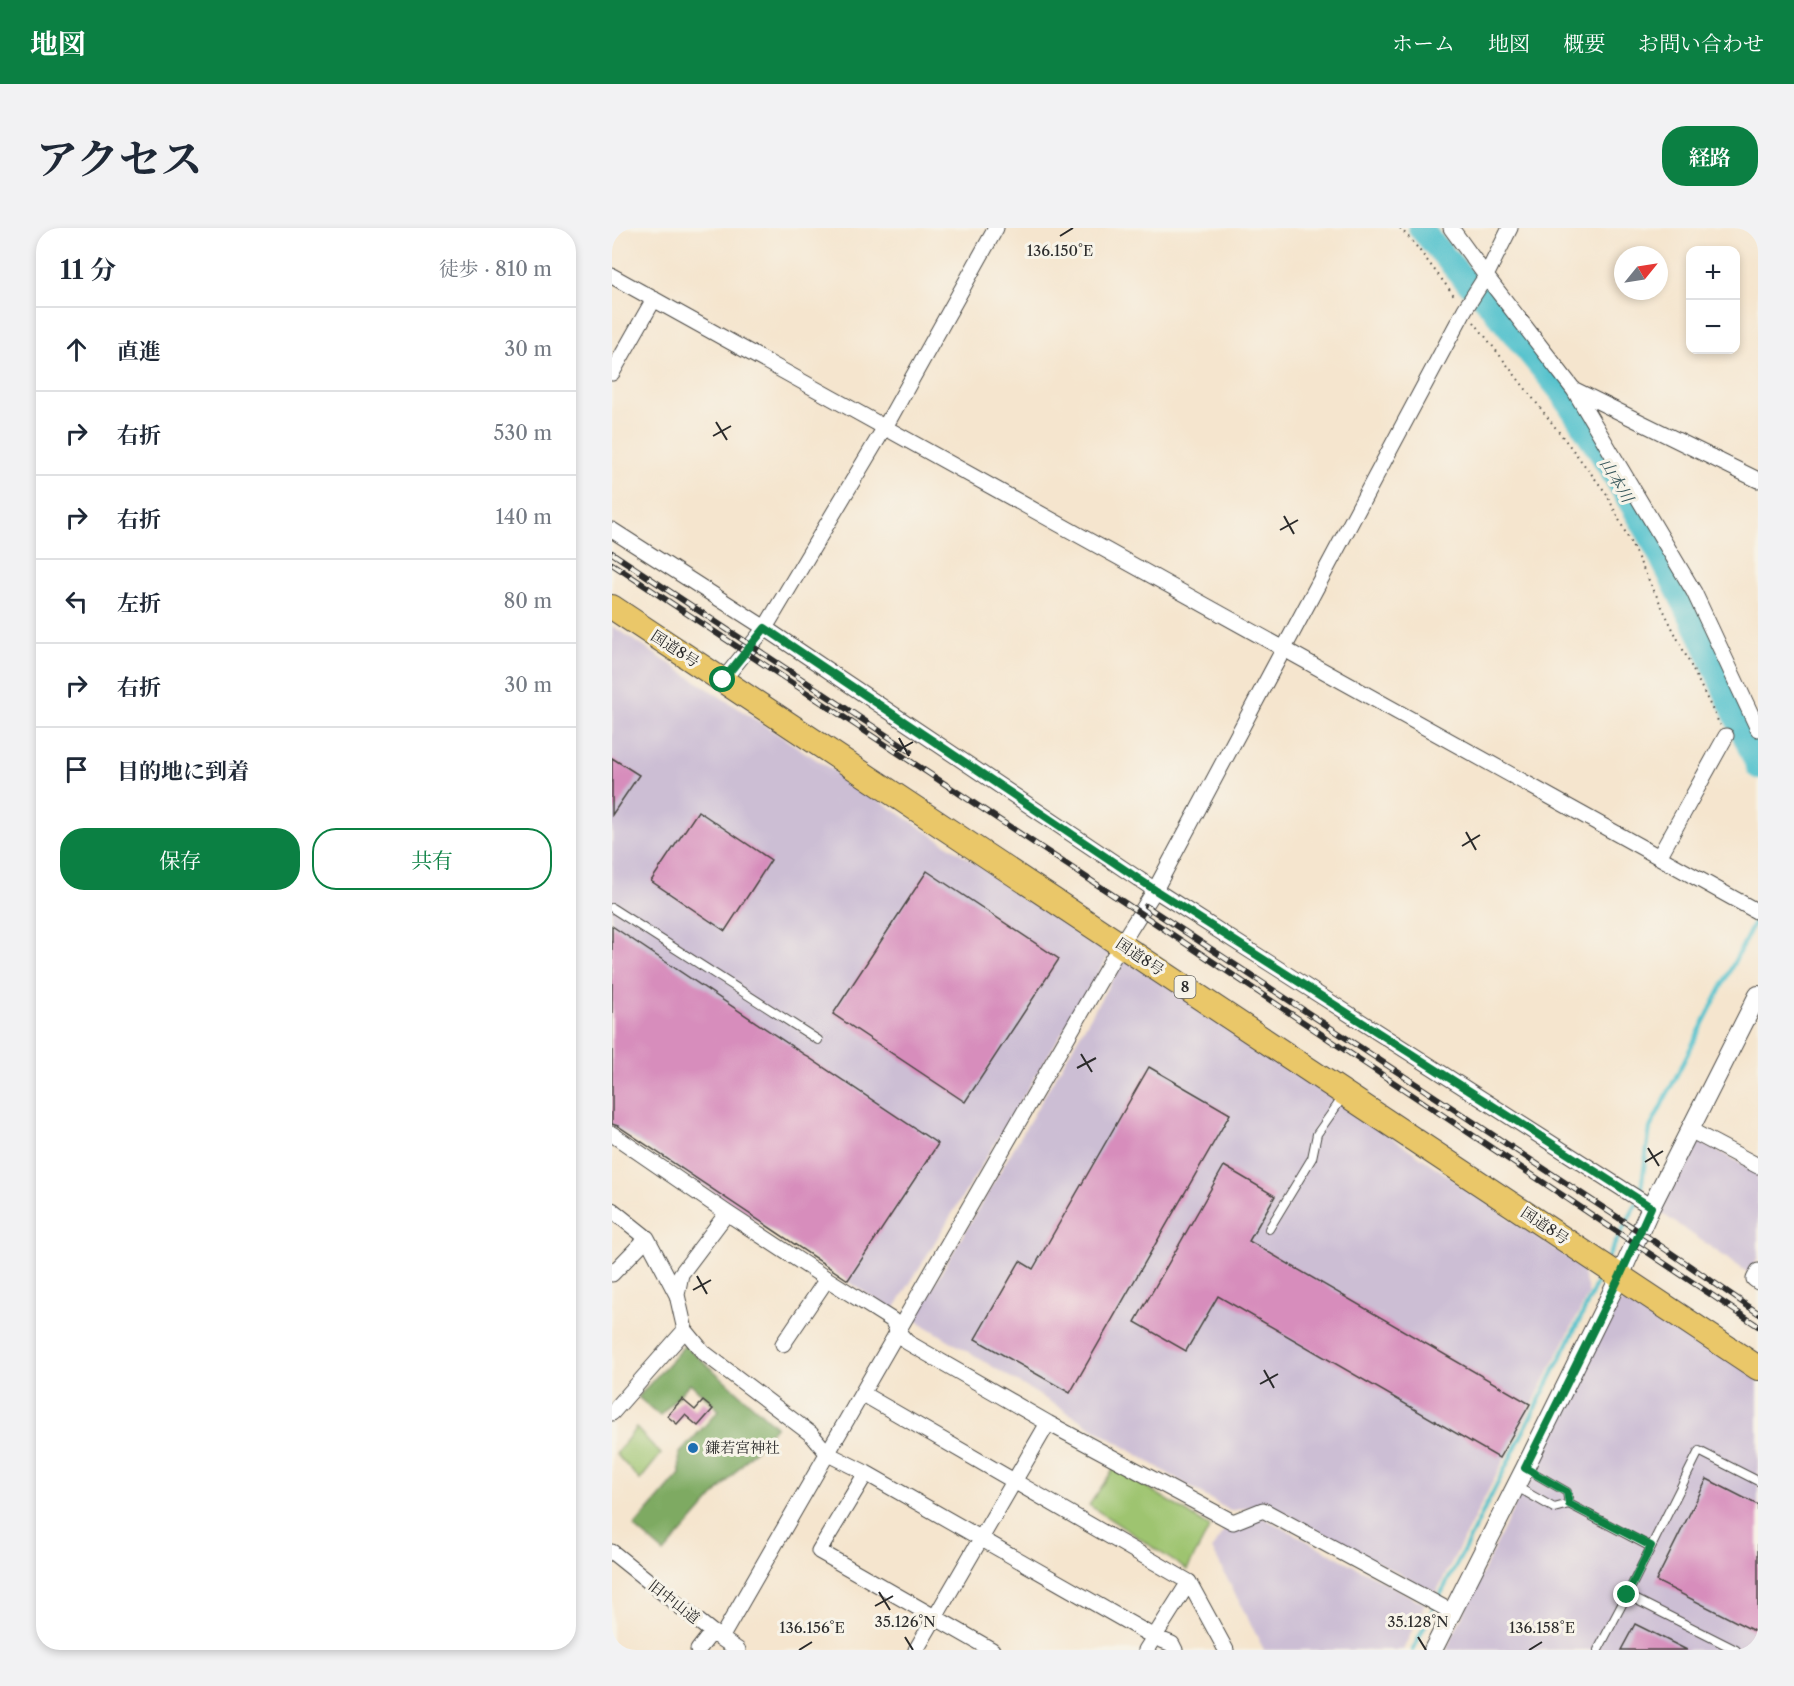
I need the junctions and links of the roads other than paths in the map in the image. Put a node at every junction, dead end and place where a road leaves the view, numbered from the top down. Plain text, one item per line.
1 (996, 228) edge
2 (1451, 228) edge
3 (1510, 228) edge
4 (612, 276) edge
5 (1486, 276) junction
6 (654, 299) junction
7 (612, 373) edge
8 (1574, 390) junction
9 (885, 427) junction
10 (1758, 480) edge
11 (612, 530) edge
12 (612, 607) edge
13 (765, 628) junction
14 (1284, 648) junction
15 (723, 680) junction
16 (1758, 729) edge
17 (1726, 736) road end
18 (1659, 857) junction
19 (1155, 890) junction
20 (612, 908) edge
21 (1758, 912) edge
22 (1121, 944) junction
23 (1758, 995) edge
24 (818, 1040) dead end
25 (1346, 1094) junction
26 (1690, 1130) junction
27 (612, 1134) edge
28 (1758, 1166) edge
29 (1651, 1207) junction
30 (612, 1210) edge
31 (727, 1214) junction
32 (1269, 1229) dead end
33 (647, 1238) junction
34 (1758, 1271) edge
35 (612, 1274) edge
36 (1620, 1276) junction
37 (826, 1279) junction
38 (1758, 1282) edge
39 (677, 1295) junction
40 (684, 1330) junction
41 (898, 1332) junction
42 (783, 1344) dead end
43 (1758, 1368) edge
44 (863, 1394) junction
45 (612, 1413) edge
46 (1048, 1423) junction
47 (828, 1454) junction
48 (1525, 1468) junction
49 (866, 1473) junction
50 (1014, 1481) junction
51 (1758, 1481) edge
52 (1516, 1486) junction
53 (1569, 1504) junction
54 (981, 1539) junction
55 (1651, 1546) junction
56 (612, 1552) edge
57 (1189, 1582) junction
58 (1627, 1595) junction
59 (1452, 1612) junction
60 (936, 1617) junction
61 (717, 1635) junction
62 (1150, 1643) edge
63 (698, 1650) edge
64 (738, 1650) edge
65 (916, 1650) edge
66 (992, 1650) edge
67 (1175, 1650) edge
68 (1227, 1650) edge
69 (1433, 1650) edge
70 (1599, 1650) edge
71 (1736, 1650) edge

1 - 9 street
2 - 5 street
3 - 5 street
4 - 6 street
5 - 8 street
5 - 14 street
6 - 7 street
6 - 9 street
8 - 10 street
8 - 16 street
9 - 13 street
9 - 14 street
11 - 13 street
12 - 15 highway, 国道8号 / 8
13 - 15 street
13 - 19 street
14 - 18 street
14 - 19 street
15 - 22 highway, 国道8号 / 8
17 - 18 street
18 - 21 street
19 - 22 street
19 - 29 street
20 - 24 lane
22 - 25 highway, 国道8号 / 8
22 - 41 street
23 - 26 street
25 - 32 lane
25 - 36 highway, 国道8号 / 8
26 - 28 street
26 - 29 street
27 - 31 street
29 - 36 street
30 - 33 street
31 - 37 street
31 - 39 street
33 - 35 street
33 - 39 street
34 - 38 street
36 - 43 highway, 国道8号 / 8
36 - 48 street
37 - 41 street
37 - 42 street
39 - 40 street
40 - 45 street
40 - 47 street
41 - 44 street
41 - 46 street
44 - 47 street
44 - 50 street
46 - 50 street
46 - 59 street
47 - 49 street
47 - 61 street
48 - 52 street
48 - 53 lane
49 - 54 street
49 - 60 street
50 - 54 street
50 - 57 street
51 - 55 lane
52 - 53 lane
52 - 59 street
53 - 55 lane
54 - 60 street
54 - 62 street
55 - 58 lane
56 - 61 street, 旧中山道
57 - 62 street
57 - 68 street
58 - 70 lane
58 - 71 lane
59 - 69 street
60 - 65 street
60 - 66 street
61 - 63 street
61 - 64 street, 旧中山道
62 - 67 street

